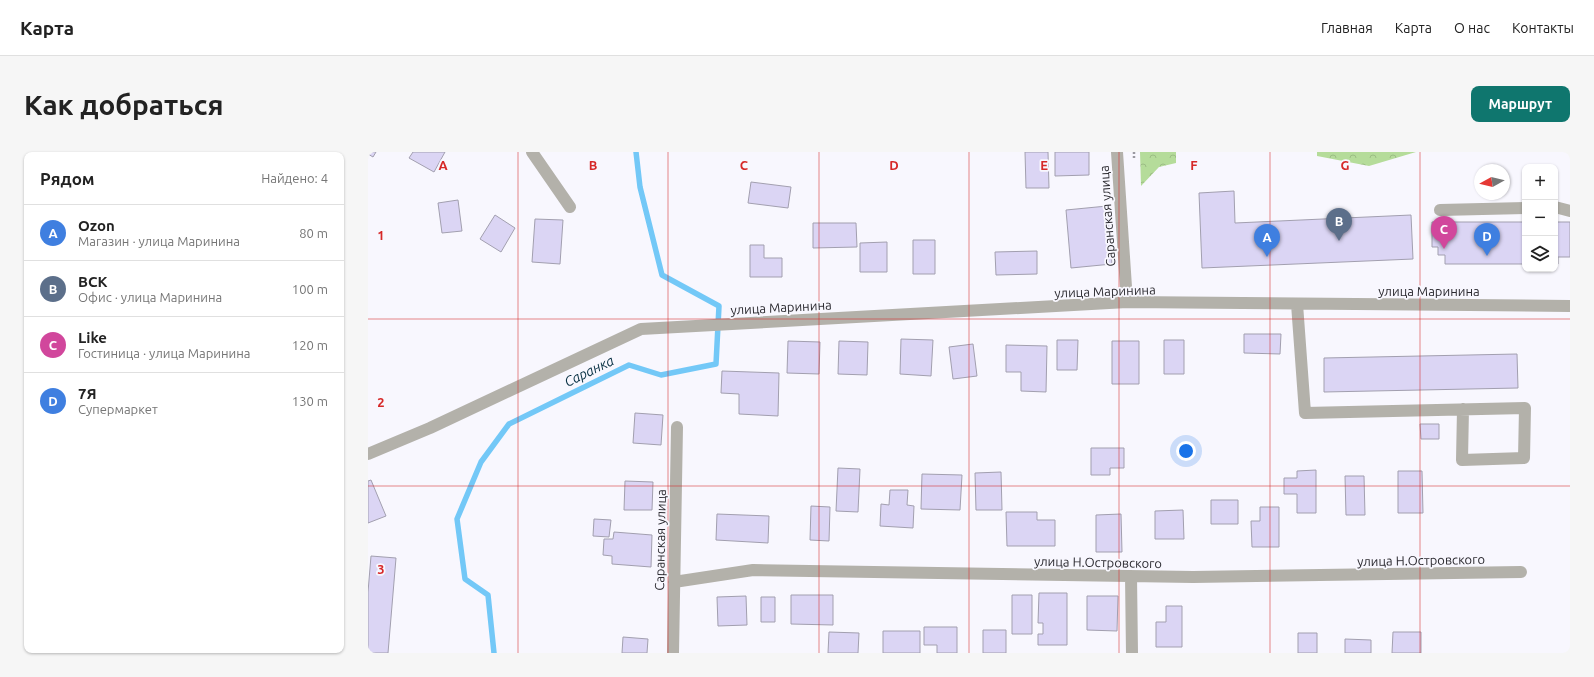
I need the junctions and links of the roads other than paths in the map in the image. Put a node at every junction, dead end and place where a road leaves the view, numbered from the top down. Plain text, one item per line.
1 (532, 152) edge
2 (1117, 152) edge
3 (570, 207) dead end
4 (1522, 208) edge
5 (1558, 208) edge
6 (1440, 210) dead end
7 (1570, 211) edge
8 (1127, 302) junction
9 (1297, 304) junction
10 (1570, 306) edge
11 (1463, 409) junction
12 (677, 427) dead end
13 (368, 454) edge
14 (1522, 572) dead end
15 (1131, 576) junction
16 (674, 582) junction
17 (673, 653) edge
18 (1132, 653) edge

1 - 3 street
2 - 8 street, Саранская улица
4 - 6 street
5 - 7 street
8 - 9 street, улица Маринина
8 - 13 street, улица Маринина
9 - 10 street, улица Маринина
9 - 11 street
11 - 11 street
12 - 16 street, Саранская улица
14 - 15 street, улица Н.Островского
15 - 16 street, улица Н.Островского
15 - 18 street
16 - 17 street, Саранская улица

